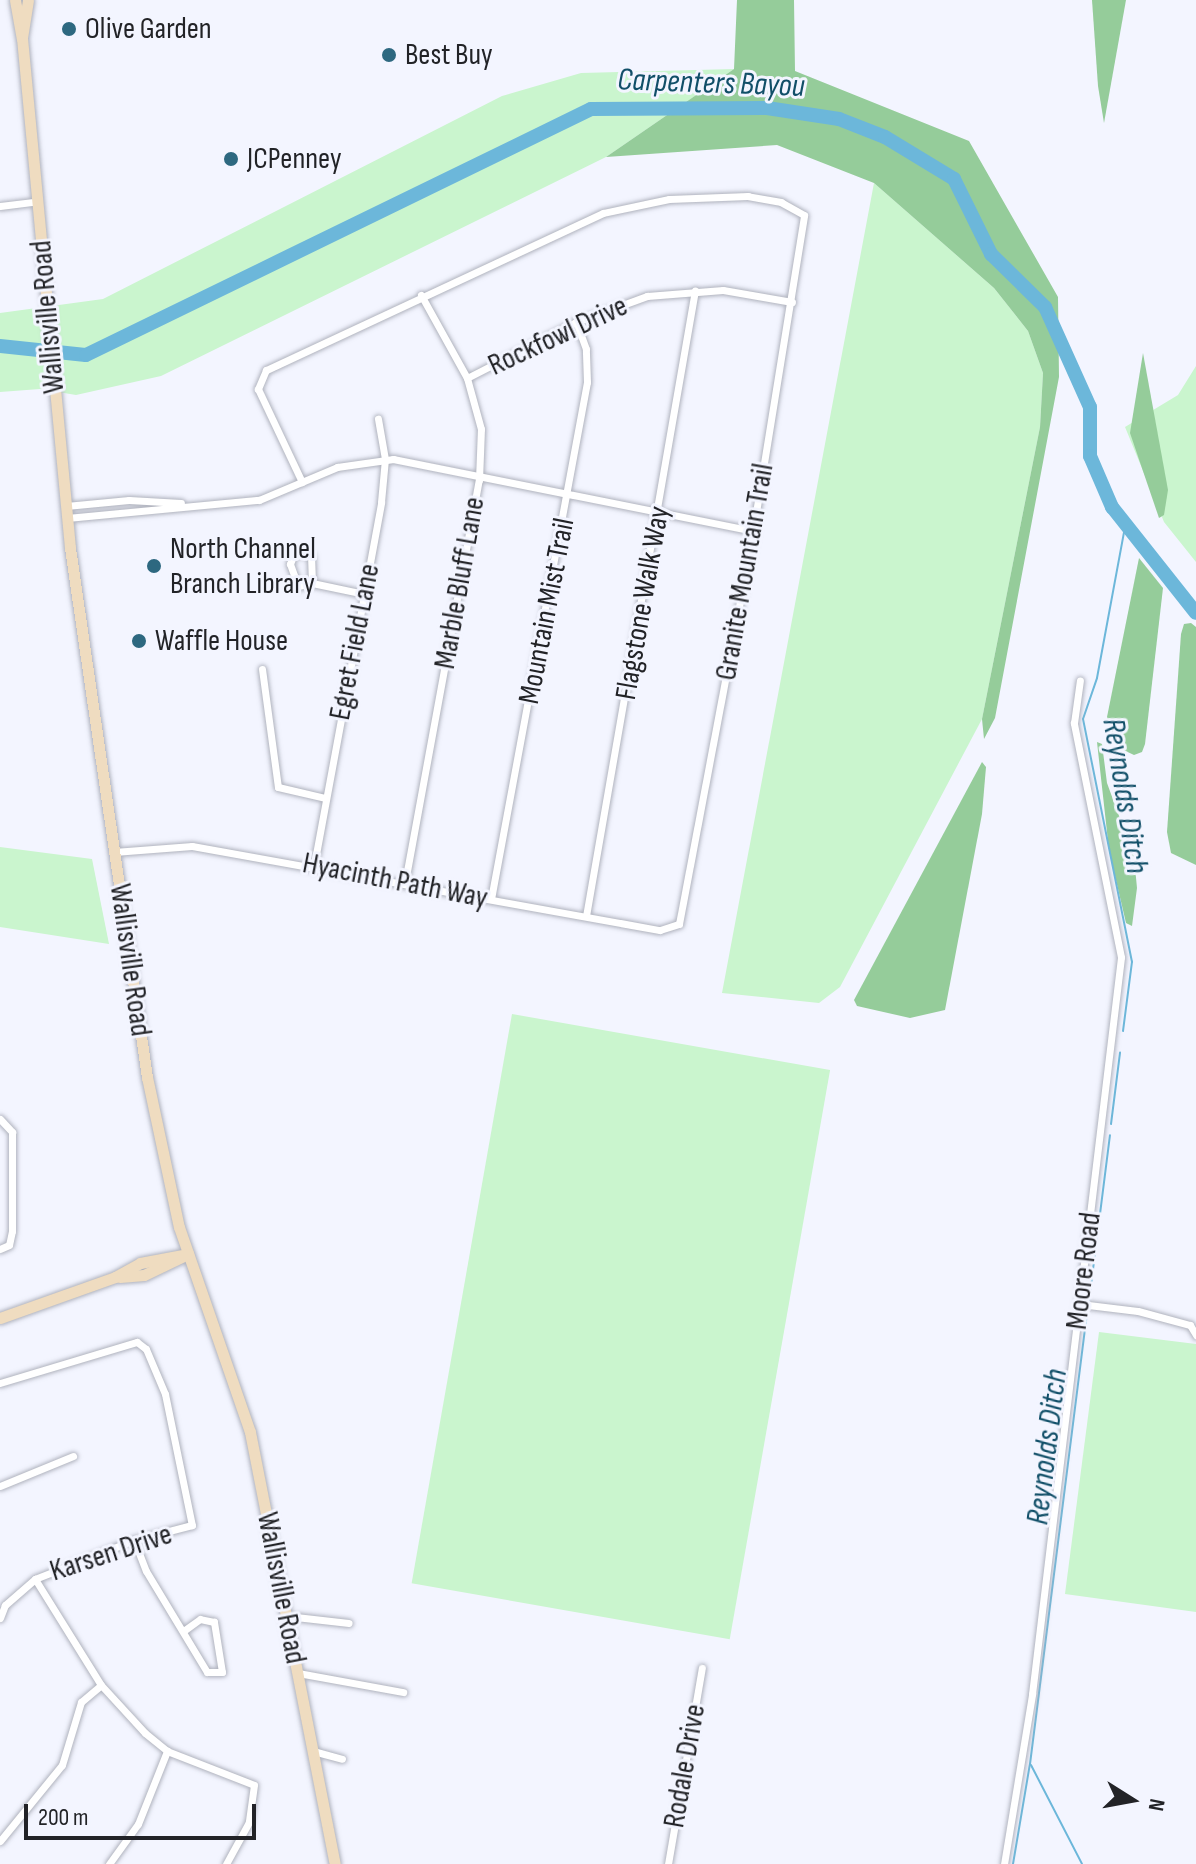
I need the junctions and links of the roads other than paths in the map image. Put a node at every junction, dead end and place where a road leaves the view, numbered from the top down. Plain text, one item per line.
1 (15, 0) edge
2 (28, 0) edge
3 (22, 38) junction
4 (38, 201) junction
5 (0, 206) edge
6 (695, 290) junction
7 (421, 295) junction
8 (792, 302) junction
9 (576, 322) junction
10 (467, 378) junction
11 (378, 419) dead end
12 (385, 459) junction
13 (479, 480) junction
14 (302, 482) junction
15 (569, 497) junction
16 (191, 505) junction
17 (66, 512) junction
18 (659, 514) junction
19 (753, 531) junction
20 (312, 583) junction
21 (364, 594) junction
22 (262, 669) dead end
23 (1080, 680) dead end
24 (325, 798) junction
25 (114, 852) junction
26 (314, 865) junction
27 (405, 882) junction
28 (491, 899) junction
29 (586, 916) junction
30 (675, 928) joint
31 (3, 1119) edge
32 (0, 1249) edge
33 (188, 1254) junction
34 (1080, 1304) junction
35 (0, 1318) edge
36 (1196, 1335) edge
37 (0, 1371) edge
38 (2, 1382) edge
39 (73, 1456) dead end
40 (0, 1486) edge
41 (134, 1540) junction
42 (35, 1579) junction
43 (287, 1616) junction
44 (0, 1618) edge
45 (349, 1623) dead end
46 (185, 1630) junction
47 (702, 1668) dead end
48 (298, 1673) junction
49 (101, 1685) junction
50 (403, 1692) dead end
51 (167, 1751) junction
52 (313, 1751) junction
53 (342, 1759) dead end
54 (0, 1841) edge
55 (109, 1864) edge
56 (226, 1864) edge
57 (335, 1864) edge
58 (668, 1864) edge
59 (1004, 1864) edge

1 - 3 main road, Wallisville Road
2 - 3 main road, Wallisville Road
3 - 4 main road, Wallisville Road
4 - 5 street
4 - 17 main road, Wallisville Road
6 - 8 street, Rockfowl Drive
6 - 9 street, Rockfowl Drive
6 - 18 street, Flagstone Walk Way
7 - 8 street, Granite Mountain Trail
7 - 10 street, Marble Bluff Lane
7 - 14 street
8 - 19 street, Granite Mountain Trail
9 - 10 street, Rockfowl Drive
9 - 15 street, Mountain Mist Trail
10 - 13 street, Marble Bluff Lane
11 - 12 street, Egret Field Lane
12 - 13 street
12 - 14 street
12 - 21 street, Egret Field Lane
13 - 15 street
13 - 27 street, Marble Bluff Lane
14 - 16 street
15 - 18 street
15 - 28 street, Mountain Mist Trail
16 - 17 street
16 - 17 street
17 - 25 main road, Wallisville Road
18 - 19 street
18 - 29 street, Flagstone Walk Way
19 - 30 street, Granite Mountain Trail
20 - 20 street
20 - 21 street
21 - 24 street, Egret Field Lane
22 - 24 street
23 - 34 street, Moore Road
24 - 26 street, Egret Field Lane
25 - 26 street, Hyacinth Path Way
25 - 33 main road, Wallisville Road
26 - 27 street, Hyacinth Path Way
27 - 28 street, Hyacinth Path Way
28 - 29 street, Hyacinth Path Way
29 - 30 street, Hyacinth Path Way
31 - 32 street
33 - 35 main road
33 - 43 main road, Wallisville Road
34 - 36 street
34 - 59 street, Moore Road
37 - 38 street
38 - 41 street, Karsen Drive
39 - 40 street
41 - 42 street, Karsen Drive
41 - 46 street
42 - 44 street, Karsen Drive
42 - 49 street
43 - 45 street
43 - 48 main road, Wallisville Road
46 - 46 street
47 - 58 street, Rodale Drive
48 - 50 street
48 - 52 main road, Wallisville Road
49 - 51 street
49 - 54 street
51 - 55 street
51 - 56 street
52 - 53 street
52 - 57 main road, Wallisville Road

